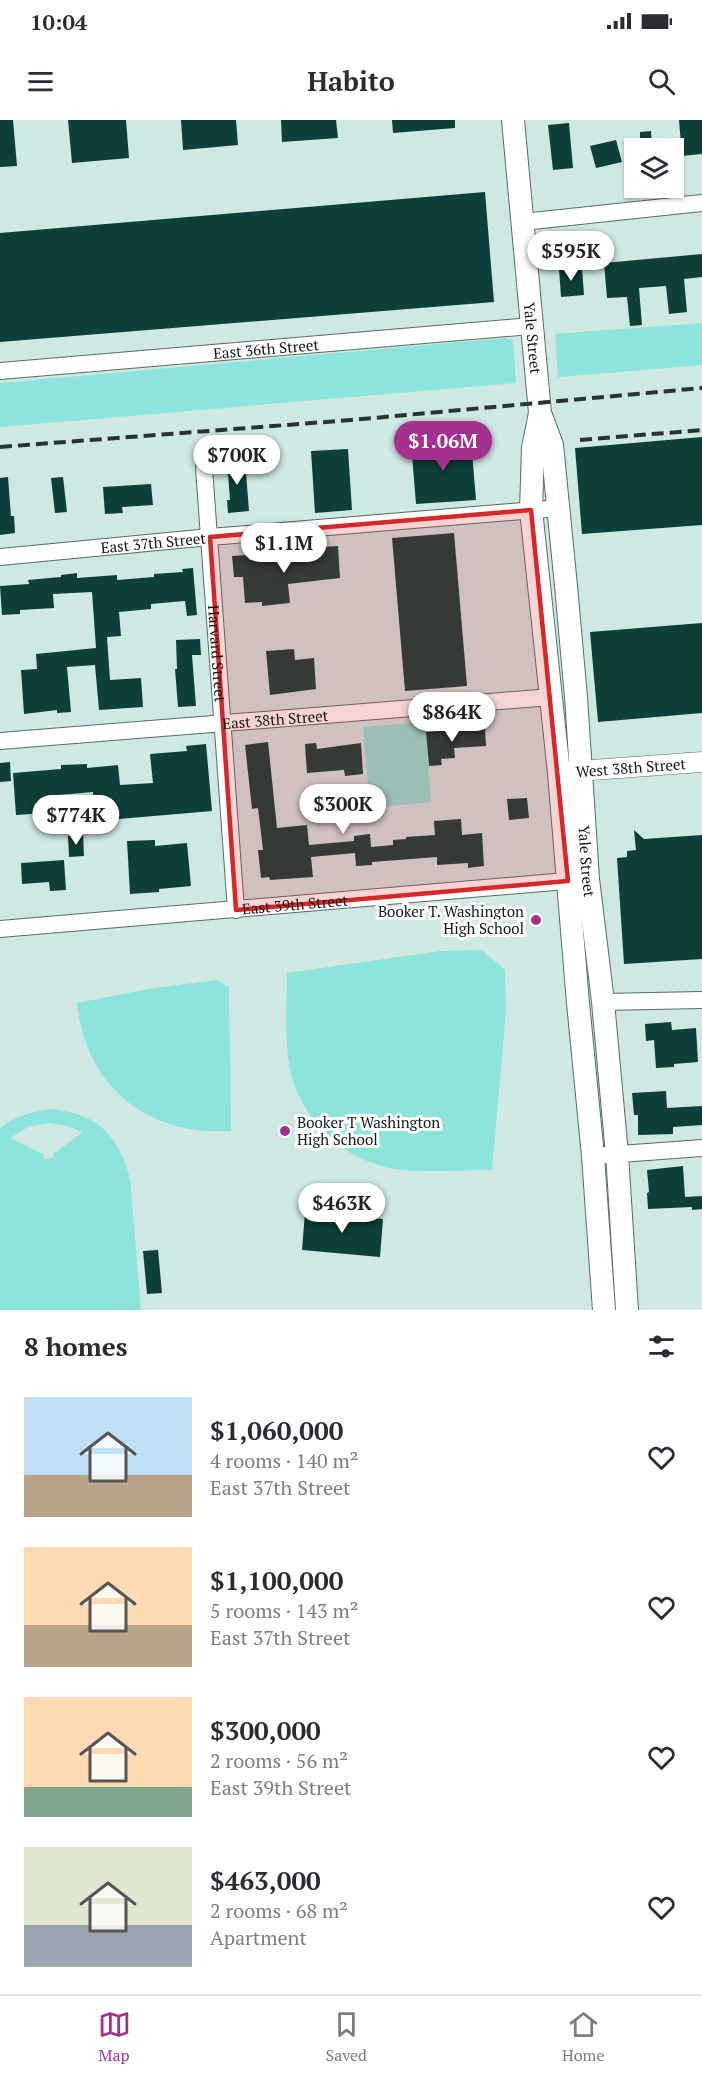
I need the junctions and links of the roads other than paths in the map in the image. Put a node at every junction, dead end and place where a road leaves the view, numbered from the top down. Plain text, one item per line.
1 (513, 120) edge
2 (702, 203) edge
3 (523, 222) junction
4 (531, 326) junction
5 (0, 371) edge
6 (540, 413) junction
7 (204, 468) dead end
8 (559, 508) junction
9 (531, 510) junction
10 (210, 537) junction
11 (0, 557) edge
12 (566, 586) junction
13 (539, 587) junction
14 (551, 697) junction
15 (223, 724) junction
16 (0, 741) edge
17 (702, 762) edge
18 (570, 772) junction
19 (578, 880) junction
20 (236, 910) junction
21 (0, 929) edge
22 (702, 1000) edge
23 (603, 1002) junction
24 (702, 1148) edge
25 (617, 1154) junction
26 (593, 1156) junction
27 (604, 1310) edge
28 (627, 1310) edge

1 - 3 main road, Yale Street
2 - 3 street
3 - 4 main road, Yale Street
4 - 5 street, East 36th Street
4 - 6 main road, Yale Street
6 - 8 main road, Yale Street
6 - 9 main road, Yale Street
7 - 10 street, Harvard Street
8 - 9 street, East 37th Street
8 - 12 main road, Yale Street
9 - 10 street, East 37th Street
9 - 13 main road, Yale Street
10 - 11 street, East 37th Street
10 - 15 street, Harvard Street
12 - 13 main road
12 - 18 main road, Yale Street
13 - 14 main road, Yale Street
14 - 15 street, East 38th Street
14 - 18 main road, Yale Street
15 - 16 street, East 38th Street
15 - 20 street, Harvard Street
17 - 18 street, West 38th Street
18 - 19 main road, Yale Street
19 - 20 street, East 39th Street
19 - 23 main road, Yale Street
19 - 26 main road, Yale Street
20 - 21 street, East 39th Street
22 - 23 street
23 - 25 main road, Yale Street
24 - 25 street
25 - 26 street
25 - 28 main road, Yale Street
26 - 27 main road, Yale Street

